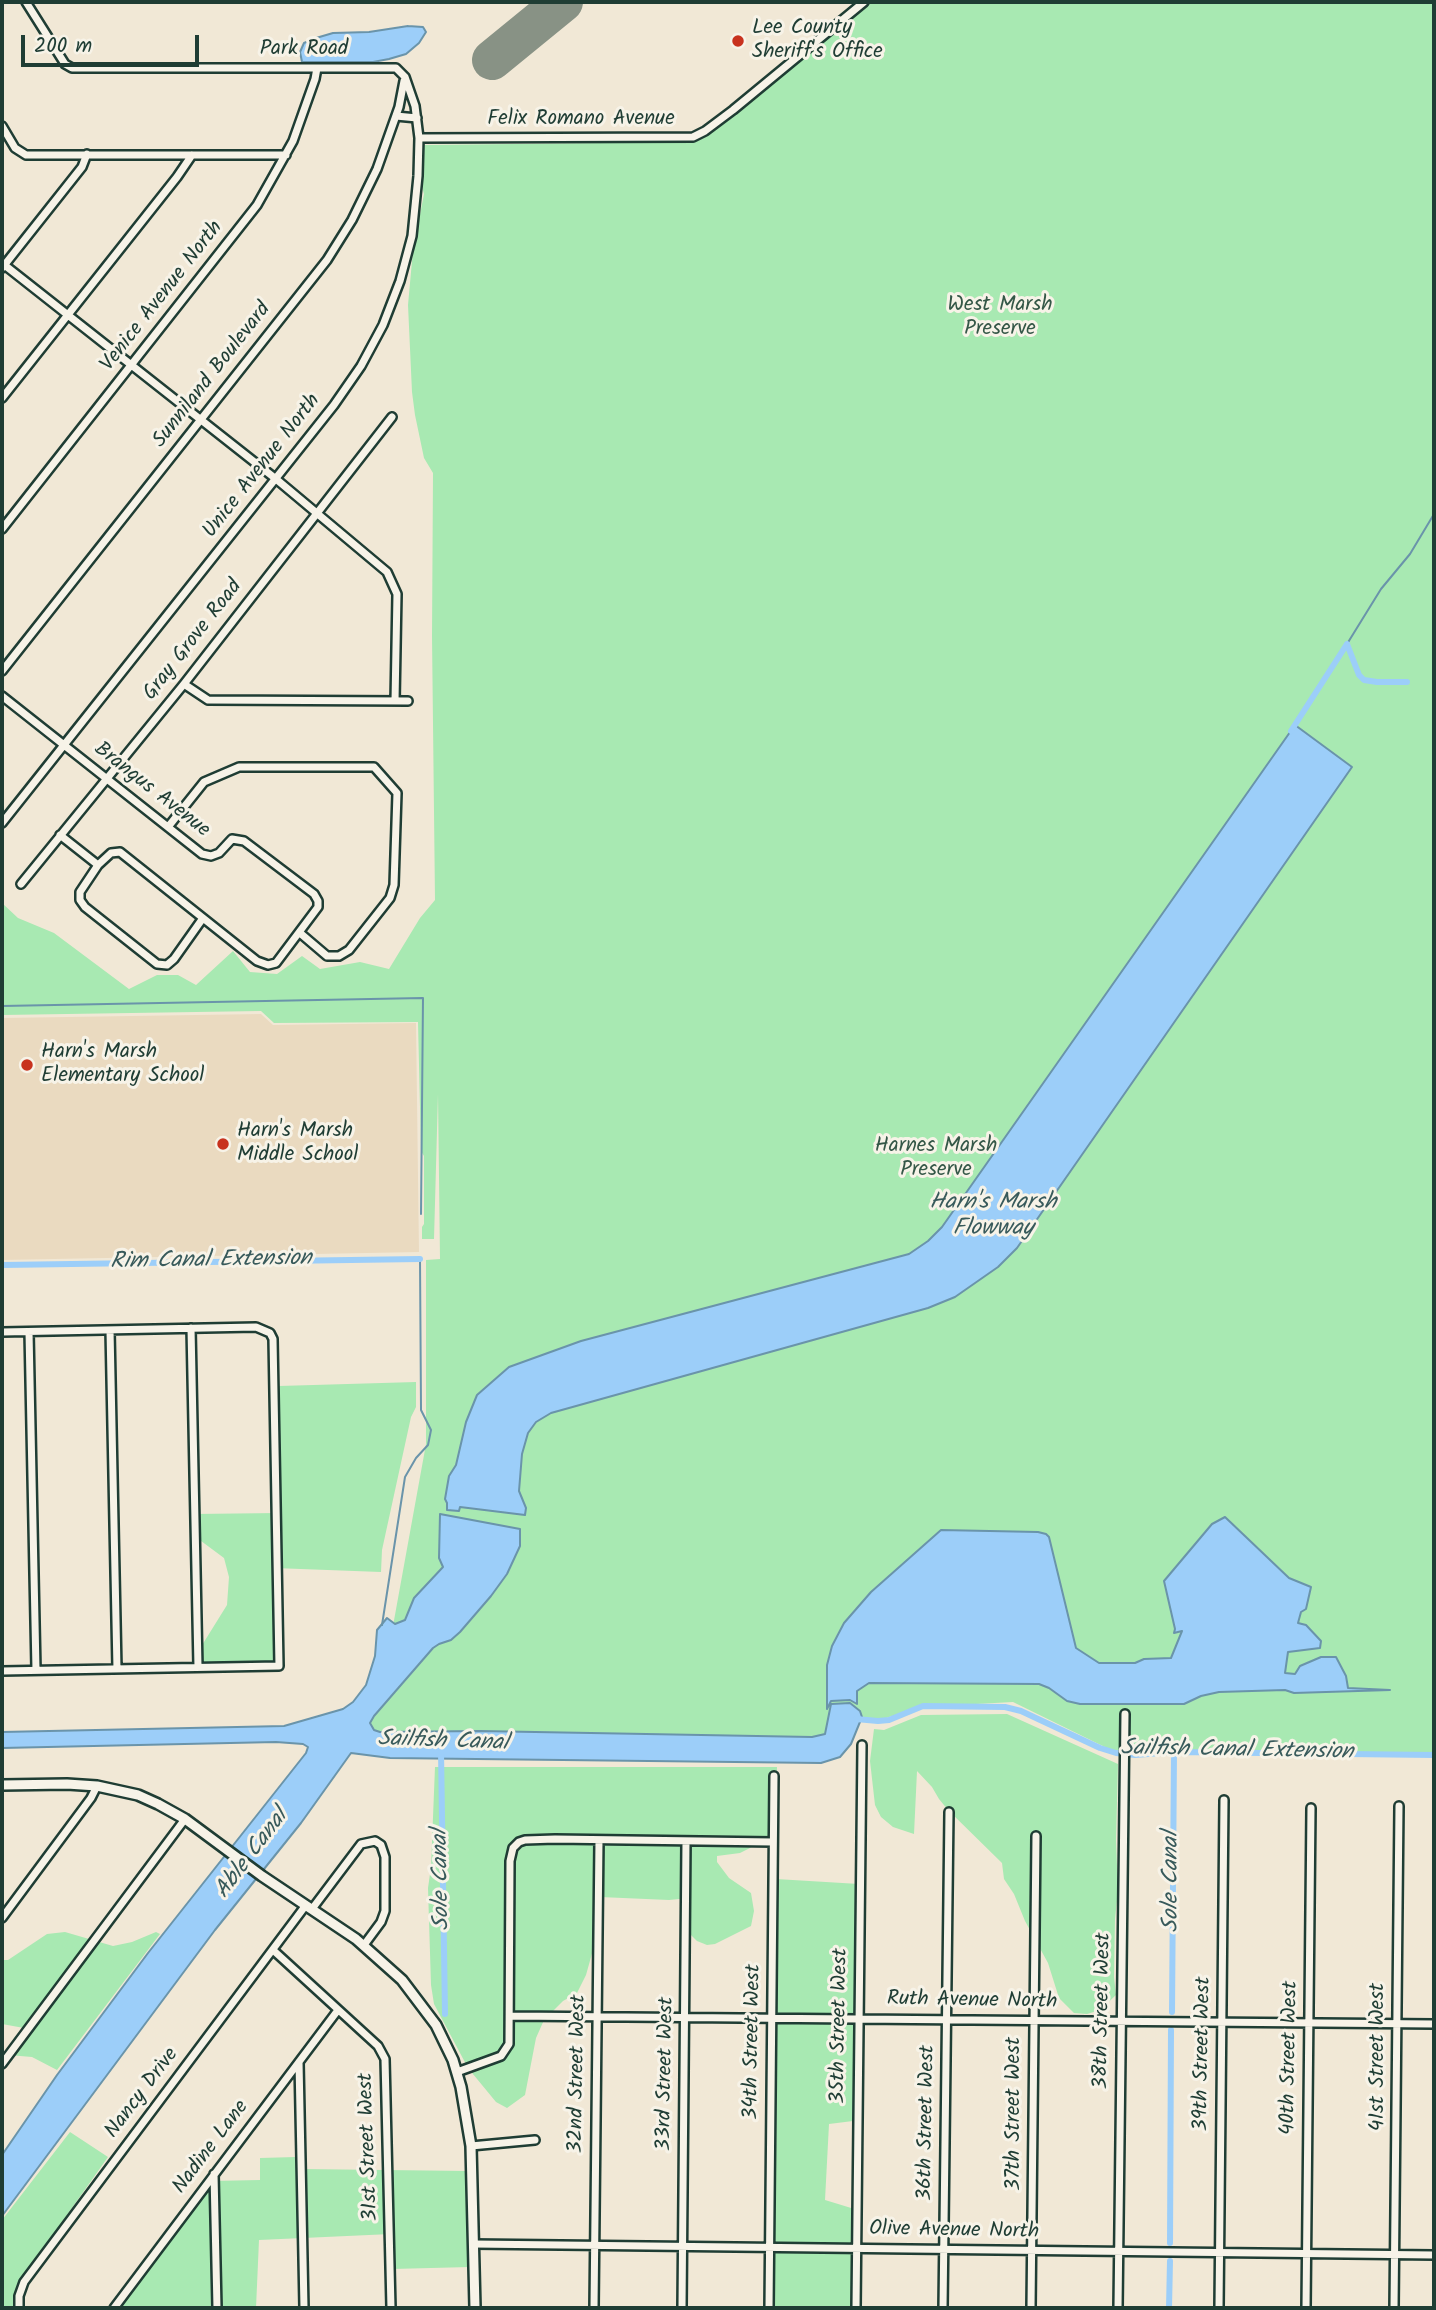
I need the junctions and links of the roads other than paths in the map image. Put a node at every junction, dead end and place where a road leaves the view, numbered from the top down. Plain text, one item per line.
1 (26, 2) edge
2 (864, 2) edge
3 (317, 68) junction
4 (405, 77) junction
5 (396, 116) junction
6 (417, 118) junction
7 (2, 126) edge
8 (419, 138) junction
9 (87, 155) junction
10 (192, 155) junction
11 (286, 155) junction
12 (3, 265) edge
13 (67, 315) junction
14 (131, 365) junction
15 (2, 398) edge
16 (392, 416) dead end
17 (201, 421) junction
18 (275, 479) junction
19 (316, 512) junction
20 (2, 529) edge
21 (2, 671) edge
22 (184, 684) junction
23 (2, 696) edge
24 (395, 701) junction
25 (408, 701) dead end
26 (65, 745) junction
27 (106, 780) junction
28 (2, 823) edge
29 (168, 827) junction
30 (60, 835) junction
31 (98, 865) junction
32 (21, 884) dead end
33 (203, 918) junction
34 (300, 933) junction
35 (191, 1328) junction
36 (110, 1330) junction
37 (2, 1332) edge
38 (29, 1332) junction
39 (198, 1667) junction
40 (117, 1669) junction
41 (36, 1670) junction
42 (2, 1671) edge
43 (1125, 1714) dead end
44 (862, 1745) dead end
45 (774, 1776) dead end
46 (2, 1785) edge
47 (97, 1786) junction
48 (1224, 1800) dead end
49 (1399, 1806) dead end
50 (1311, 1808) dead end
51 (949, 1812) dead end
52 (185, 1819) junction
53 (1036, 1836) dead end
54 (599, 1840) junction
55 (686, 1841) junction
56 (773, 1842) junction
57 (309, 1907) junction
58 (2, 1918) edge
59 (364, 1945) junction
60 (273, 1950) junction
61 (338, 2010) junction
62 (510, 2016) junction
63 (598, 2016) junction
64 (685, 2017) junction
65 (772, 2018) junction
66 (859, 2018) junction
67 (947, 2019) junction
68 (1034, 2020) junction
69 (1121, 2022) junction
70 (1222, 2022) junction
71 (1309, 2024) junction
72 (1396, 2024) junction
73 (1434, 2024) edge
74 (299, 2061) junction
75 (2, 2064) edge
76 (457, 2072) junction
77 (535, 2140) dead end
78 (471, 2146) junction
79 (214, 2174) junction
80 (473, 2244) junction
81 (594, 2246) junction
82 (682, 2247) junction
83 (770, 2248) junction
84 (856, 2249) junction
85 (944, 2250) junction
86 (1031, 2250) junction
87 (1119, 2251) junction
88 (1220, 2252) junction
89 (1307, 2253) junction
90 (1394, 2254) junction
91 (1434, 2255) edge
92 (19, 2308) edge
93 (114, 2308) edge
94 (217, 2308) edge
95 (304, 2308) edge
96 (391, 2308) edge
97 (475, 2308) edge
98 (594, 2308) edge
99 (681, 2308) edge
100 (769, 2308) edge
101 (856, 2308) edge
102 (943, 2308) edge
103 (1031, 2308) edge
104 (1118, 2308) edge
105 (1219, 2308) edge
106 (1306, 2308) edge
107 (1394, 2308) edge

1 - 3 street, Park Road
2 - 8 street, Felix Romano Avenue
3 - 4 street, Park Road
3 - 11 street, Venice Avenue North
4 - 5 street, Sunniland Boulevard
4 - 6 street, Unice Avenue North
5 - 6 street
5 - 17 street, Sunniland Boulevard
6 - 8 street, Unice Avenue North
7 - 9 street
8 - 18 street, Unice Avenue North
9 - 10 street
9 - 12 street
10 - 11 street
10 - 13 street
11 - 14 street, Venice Avenue North
12 - 13 street
13 - 14 street
13 - 15 street
14 - 17 street
14 - 20 street, Venice Avenue North
16 - 19 street, Gray Grove Road
17 - 18 street
17 - 21 street, Sunniland Boulevard
18 - 19 street
18 - 26 street, Unice Avenue North
19 - 22 street, Gray Grove Road
19 - 24 street
22 - 24 street
22 - 27 street, Gray Grove Road
23 - 26 street, Brangus Avenue
24 - 25 street
26 - 27 street, Brangus Avenue
26 - 28 street, Unice Avenue North
27 - 29 street, Brangus Avenue
27 - 30 street, Gray Grove Road
29 - 34 street, Brangus Avenue
29 - 34 street
30 - 31 street
30 - 32 street, Gray Grove Road
31 - 33 street, Brangus Avenue
31 - 33 street
33 - 34 street, Brangus Avenue
35 - 36 street
35 - 39 street
35 - 39 street
36 - 38 street
36 - 40 street
37 - 38 street
38 - 41 street
39 - 40 street
40 - 41 street
41 - 42 street
43 - 69 street, 38th Street West
44 - 66 street, 35th Street West
45 - 56 street, 34th Street West
46 - 47 street
47 - 52 street
47 - 58 street
48 - 70 street, 39th Street West
49 - 72 street, 41st Street West
50 - 71 street, 40th Street West
51 - 67 street, 36th Street West
52 - 57 street
52 - 75 street
53 - 68 street, 37th Street West
54 - 55 street
54 - 62 street
54 - 63 street, 32nd Street West
55 - 56 street
55 - 64 street, 33rd Street West
56 - 65 street, 34th Street West
57 - 59 street
57 - 59 street, Nancy Drive
57 - 60 street, Nancy Drive
59 - 76 street
60 - 61 street, 31st Street West
60 - 92 street, Nancy Drive
61 - 74 street, Nadine Lane
61 - 96 street, 31st Street West
62 - 63 street, Ruth Avenue North
62 - 76 street
63 - 64 street, Ruth Avenue North
63 - 81 street, 32nd Street West
64 - 65 street, Ruth Avenue North
64 - 82 street, 33rd Street West
65 - 66 street, Ruth Avenue North
65 - 83 street, 34th Street West
66 - 67 street, Ruth Avenue North
66 - 84 street, 35th Street West
67 - 68 street, Ruth Avenue North
67 - 85 street, 36th Street West
68 - 69 street, Ruth Avenue North
68 - 86 street, 37th Street West
69 - 70 street, Ruth Avenue North
69 - 87 street, 38th Street West
70 - 71 street, Ruth Avenue North
70 - 88 street, 39th Street West
71 - 72 street, Ruth Avenue North
71 - 89 street, 40th Street West
72 - 73 street, Ruth Avenue North
72 - 90 street, 41st Street West
74 - 79 street, Nadine Lane
74 - 95 street
76 - 78 street
77 - 78 street
78 - 80 street
79 - 93 street, Nadine Lane
79 - 94 street
80 - 81 street, Olive Avenue North
80 - 97 street
81 - 82 street, Olive Avenue North
81 - 98 street, 32nd Street West
82 - 83 street, Olive Avenue North
82 - 99 street, 33rd Street West
83 - 84 street, Olive Avenue North
83 - 100 street, 34th Street West
84 - 85 street, Olive Avenue North
84 - 101 street, 35th Street West
85 - 86 street, Olive Avenue North
85 - 102 street, 36th Street West
86 - 87 street, Olive Avenue North
86 - 103 street, 37th Street West
87 - 88 street, Olive Avenue North
87 - 104 street, 38th Street West
88 - 89 street, Olive Avenue North
88 - 105 street, 39th Street West
89 - 90 street, Olive Avenue North
89 - 106 street, 40th Street West
90 - 91 street, Olive Avenue North
90 - 107 street, 41st Street West

